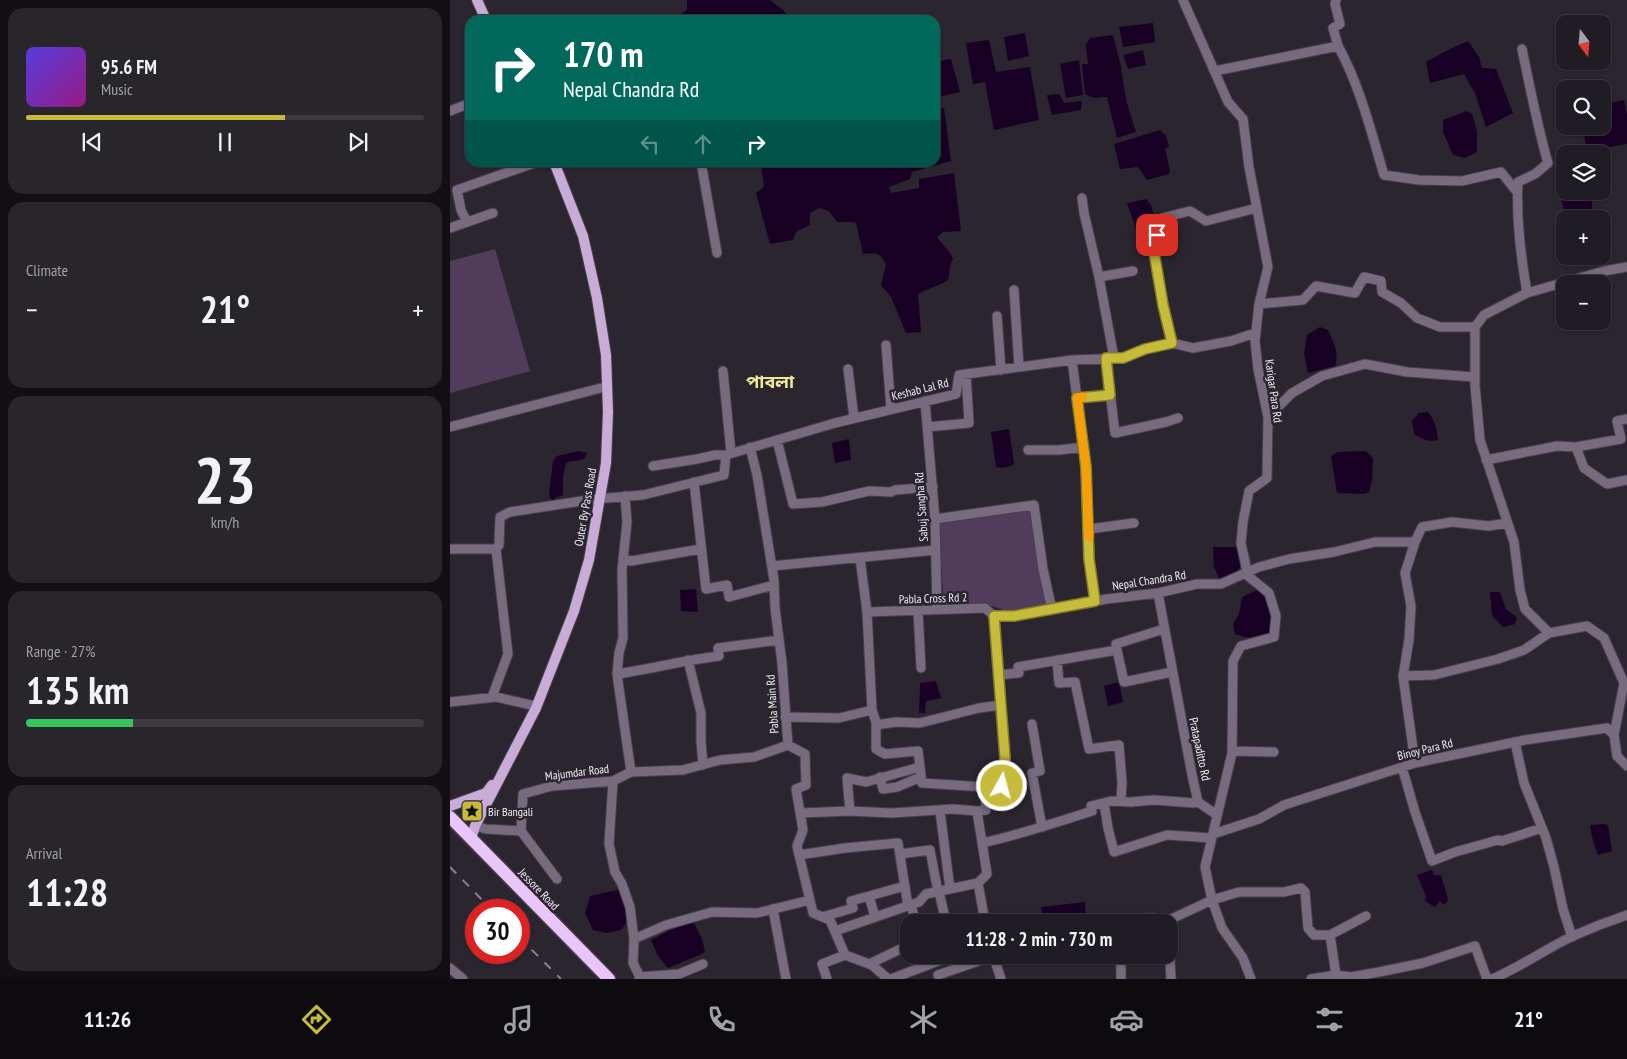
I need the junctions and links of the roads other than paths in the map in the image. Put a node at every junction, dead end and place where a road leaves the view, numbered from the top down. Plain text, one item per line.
1 (477, 0) edge
2 (483, 0) edge
3 (1183, 0) edge
4 (1336, 0) edge
5 (484, 15) edge
6 (490, 15) edge
7 (1338, 46) junction
8 (1522, 49) dead end
9 (1215, 71) junction
10 (465, 105) edge
11 (450, 111) edge
12 (523, 167) edge
13 (550, 167) edge
14 (556, 167) edge
15 (702, 167) edge
16 (1517, 192) junction
17 (1082, 198) dead end
18 (1257, 208) junction
19 (492, 213) dead end
20 (467, 222) junction
21 (450, 228) edge
22 (717, 253) dead end
23 (1627, 267) edge
24 (1133, 271) dead end
25 (1100, 277) junction
26 (1014, 290) dead end
27 (1528, 292) junction
28 (1260, 304) junction
29 (997, 316) dead end
30 (1476, 327) junction
31 (1255, 333) junction
32 (1172, 343) junction
33 (886, 344) dead end
34 (1110, 358) junction
35 (1072, 360) junction
36 (1019, 367) junction
37 (848, 369) dead end
38 (1001, 370) junction
39 (723, 371) dead end
40 (966, 374) junction
41 (1475, 377) junction
42 (601, 388) junction
43 (1110, 395) junction
44 (1077, 398) junction
45 (925, 401) junction
46 (891, 410) junction
47 (1268, 417) junction
48 (854, 418) junction
49 (1178, 418) dead end
50 (1627, 419) edge
51 (450, 427) edge
52 (927, 427) junction
53 (777, 440) junction
54 (750, 447) junction
55 (1084, 447) junction
56 (1576, 447) junction
57 (1028, 450) dead end
58 (729, 454) junction
59 (1486, 460) junction
60 (653, 466) dead end
61 (1627, 480) edge
62 (694, 482) junction
63 (933, 487) junction
64 (625, 496) junction
65 (598, 498) junction
66 (936, 519) junction
67 (1134, 523) dead end
68 (1507, 523) junction
69 (1089, 529) junction
70 (1415, 542) junction
71 (450, 549) edge
72 (496, 549) junction
73 (701, 550) junction
74 (936, 550) junction
75 (623, 558) junction
76 (860, 558) junction
77 (772, 566) junction
78 (1247, 573) junction
79 (774, 585) junction
80 (1158, 593) junction
81 (1095, 601) junction
82 (937, 610) junction
83 (1052, 610) junction
84 (868, 612) junction
85 (918, 612) junction
86 (994, 616) junction
87 (1164, 629) junction
88 (1549, 633) junction
89 (779, 640) junction
90 (1117, 650) junction
91 (688, 660) junction
92 (1057, 660) junction
93 (921, 668) dead end
94 (1172, 672) junction
95 (617, 674) junction
96 (998, 674) junction
97 (1403, 676) junction
98 (492, 697) junction
99 (450, 702) edge
100 (531, 705) junction
101 (1001, 705) junction
102 (872, 710) junction
103 (785, 717) junction
104 (1032, 724) dead end
105 (876, 725) junction
106 (1614, 735) junction
107 (1515, 742) junction
108 (788, 746) junction
109 (1232, 752) junction
110 (1274, 752) dead end
111 (1414, 763) junction
112 (703, 765) junction
113 (1627, 766) edge
114 (1402, 767) junction
115 (631, 772) junction
116 (921, 772) junction
117 (880, 777) junction
118 (614, 781) junction
119 (985, 787) junction
120 (1121, 801) junction
121 (1198, 802) junction
122 (1104, 803) junction
123 (450, 806) edge
124 (850, 811) junction
125 (940, 811) junction
126 (977, 811) junction
127 (800, 813) junction
128 (1217, 815) junction
129 (450, 817) edge
130 (476, 826) junction
131 (1042, 827) junction
132 (1542, 828) junction
133 (521, 831) junction
134 (1212, 836) junction
135 (471, 839) junction
136 (982, 843) junction
137 (900, 854) junction
138 (799, 855) junction
139 (557, 879) dead end
140 (978, 883) junction
141 (905, 886) junction
142 (950, 889) junction
143 (938, 892) junction
144 (869, 896) junction
145 (810, 900) junction
146 (1212, 900) junction
147 (909, 905) junction
148 (774, 909) junction
149 (913, 914) edge
150 (944, 914) edge
151 (984, 914) edge
152 (1627, 915) edge
153 (1366, 916) dead end
154 (822, 917) junction
155 (876, 917) junction
156 (1178, 917) edge
157 (835, 931) junction
158 (1330, 935) junction
159 (1572, 937) junction
160 (634, 939) junction
161 (900, 949) edge
162 (845, 956) junction
163 (703, 964) dead end
164 (869, 964) junction
165 (930, 964) edge
166 (970, 964) edge
167 (995, 964) edge
168 (1121, 964) edge
169 (1171, 964) edge
170 (450, 968) edge
171 (938, 975) dead end
172 (1336, 975) junction
173 (640, 978) edge
174 (1351, 978) edge
175 (463, 979) edge
176 (609, 979) edge
177 (786, 979) edge
178 (827, 979) edge
179 (890, 979) edge
180 (1000, 979) edge
181 (1121, 979) edge
182 (1172, 979) edge
183 (1251, 979) edge
184 (1311, 979) edge
185 (1486, 979) edge
186 (1492, 979) edge

1 - 5 main road
2 - 6 main road
3 - 9 street, Karigar Para Rd
4 - 7 street
7 - 9 street
7 - 16 street
8 - 16 street
9 - 18 street, Karigar Para Rd
10 - 11 street
12 - 20 street
13 - 42 main road, Outer By Pass Road
14 - 65 main road, Outer By Pass Road
15 - 22 street
16 - 27 street
17 - 25 street
18 - 28 street, Karigar Para Rd
18 - 32 street
19 - 20 street
20 - 21 street
23 - 27 street
24 - 25 street
25 - 34 street
26 - 36 street
27 - 30 street
28 - 30 street
28 - 31 street, Karigar Para Rd
29 - 38 street
30 - 41 street
31 - 32 street
31 - 47 street, Karigar Para Rd
32 - 34 street
33 - 46 street
34 - 35 street
34 - 43 street
35 - 36 street
35 - 44 street
36 - 38 street
37 - 48 street
38 - 40 street
39 - 58 street
40 - 45 street, Keshab Lal Rd
40 - 52 street
41 - 47 street
41 - 59 street
42 - 51 street
42 - 65 main road, Outer By Pass Road
43 - 44 street
43 - 49 street
44 - 55 street
45 - 46 street, Keshab Lal Rd
45 - 52 street, Sabuj Sangha Rd
46 - 48 street, Keshab Lal Rd
47 - 78 street, Karigar Para Rd
48 - 53 street, Keshab Lal Rd
50 - 56 street
52 - 63 street, Sabuj Sangha Rd
53 - 54 street, Keshab Lal Rd
53 - 63 street
54 - 58 street, Keshab Lal Rd
54 - 77 street, Pabla Main Rd
55 - 57 street
55 - 69 street
56 - 59 street
56 - 61 street
58 - 60 street, Keshab Lal Rd
58 - 62 street
59 - 68 street
62 - 64 street
62 - 73 street
63 - 66 street, Sabuj Sangha Rd
64 - 65 street
64 - 75 street
65 - 72 street
65 - 100 main road, Outer By Pass Road
65 - 130 main road, Outer By Pass Road
66 - 74 street, Sabuj Sangha Rd
66 - 83 street
67 - 69 street
68 - 70 street
68 - 88 street
69 - 81 street
70 - 78 street, Nepal Chandra Rd
70 - 97 street
71 - 72 street
72 - 98 street
73 - 75 street
73 - 79 street
74 - 76 street
74 - 82 street, Sabuj Sangha Rd
75 - 95 street
76 - 77 street
76 - 84 street
77 - 79 street, Pabla Main Rd
78 - 80 street, Nepal Chandra Rd
78 - 109 street
79 - 89 street, Pabla Main Rd
80 - 81 street, Nepal Chandra Rd
80 - 87 street, Pratapaditto Rd
81 - 83 street, Nepal Chandra Rd
82 - 85 street, Pabla Cross Rd 2
82 - 86 street, Pabla Cross Rd 2
83 - 86 street, Nepal Chandra Rd
84 - 85 street, Pabla Cross Rd 2
84 - 102 street
85 - 93 street
86 - 96 street
87 - 90 street
87 - 94 street, Pratapaditto Rd
88 - 97 street
88 - 106 street
89 - 91 street
89 - 103 street, Pabla Main Rd
90 - 92 street
90 - 94 street
91 - 95 street
91 - 112 street
92 - 96 street
92 - 120 street
94 - 121 street, Pratapaditto Rd
95 - 115 street
96 - 101 street
97 - 111 street
98 - 99 street
98 - 100 street
100 - 123 main road, Outer By Pass Road
101 - 105 street
101 - 119 street
102 - 103 street
102 - 105 street
103 - 108 street, Pabla Main Rd
104 - 131 street
105 - 116 street
106 - 107 street, Binoy Para Rd
106 - 113 street
107 - 111 street, Binoy Para Rd
107 - 132 street
108 - 112 street, Majumdar Road
108 - 127 street, Pabla Main Rd
109 - 110 street
109 - 128 street
111 - 114 street, Binoy Para Rd
112 - 115 street, Majumdar Road
114 - 132 street
114 - 134 street, Binoy Para Rd
115 - 118 street, Majumdar Road
116 - 117 street
116 - 117 street
116 - 119 street
117 - 124 street
118 - 133 street, Majumdar Road
118 - 160 street
119 - 126 street
120 - 121 street
120 - 122 street
121 - 128 street
122 - 131 street
122 - 134 street
124 - 125 street
124 - 127 street
125 - 126 street
125 - 142 street
126 - 136 street
127 - 138 street, Pabla Main Rd
128 - 134 street
129 - 135 highway, Jessore Road
130 - 133 street
130 - 135 main road, Outer By Pass Road
131 - 136 street
132 - 159 street
133 - 139 street
134 - 146 street
135 - 176 highway, Jessore Road
136 - 140 street
137 - 138 street
137 - 141 street
137 - 143 street
138 - 145 street, Pabla Main Rd
140 - 142 street
140 - 151 street
141 - 144 street
141 - 147 street
142 - 143 street
143 - 147 street
143 - 150 street
144 - 154 street
144 - 155 street
145 - 148 street
145 - 154 street, Pabla Main Rd
146 - 156 street
146 - 158 street
146 - 183 street
147 - 149 street
147 - 155 street
148 - 160 street
148 - 177 street
152 - 159 street
153 - 158 street
154 - 157 street, Pabla Main Rd
155 - 157 street
157 - 162 street, Pabla Main Rd
158 - 172 street
159 - 186 street
160 - 173 street
161 - 164 street
162 - 164 street
162 - 178 street
163 - 173 street
164 - 179 street
165 - 179 street
166 - 171 street
167 - 180 street
168 - 181 street
169 - 182 street
170 - 175 street
172 - 174 street
172 - 184 street
174 - 185 street

